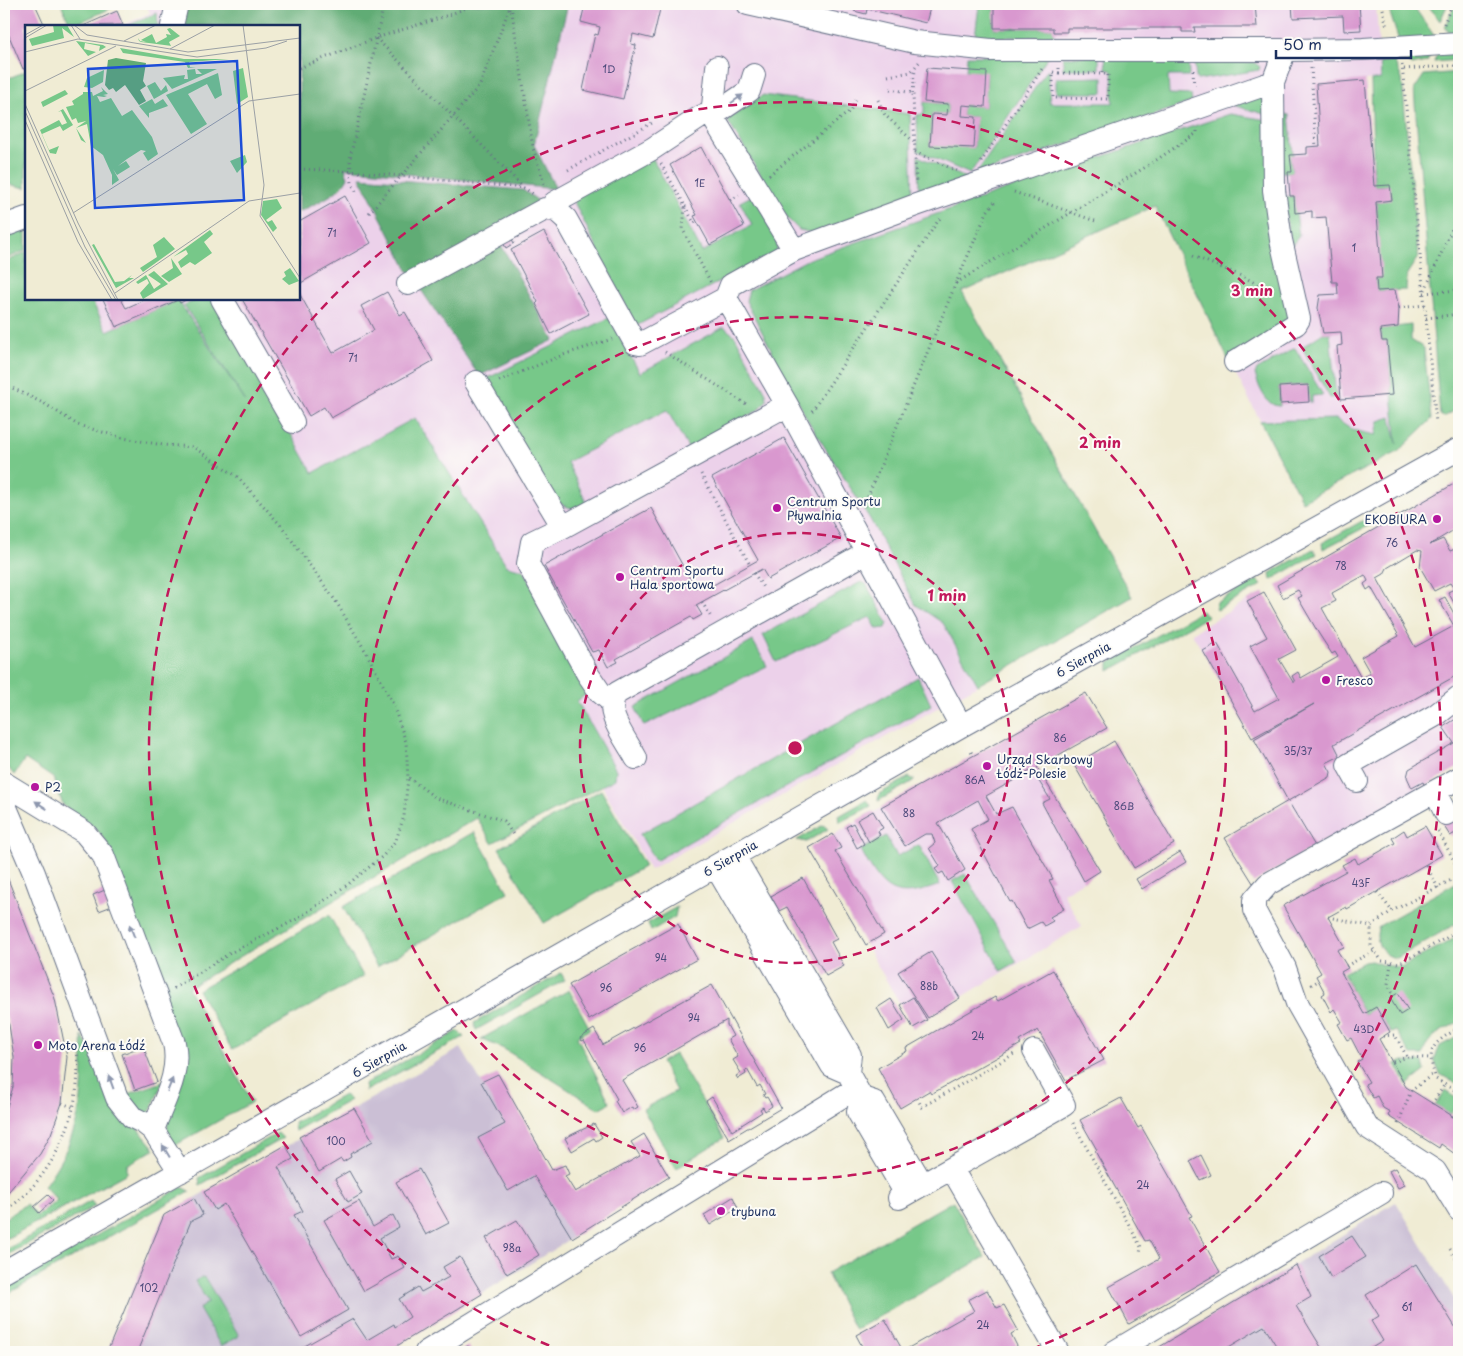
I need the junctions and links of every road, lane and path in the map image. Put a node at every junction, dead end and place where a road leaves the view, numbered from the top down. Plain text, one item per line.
1 (177, 4) edge
2 (476, 4) edge
3 (511, 4) edge
4 (748, 4) edge
5 (1382, 4) edge
6 (383, 5) edge
7 (172, 25) edge
8 (376, 38) junction
9 (1384, 41) junction
10 (1459, 43) edge
11 (1056, 50) junction
12 (1101, 50) junction
13 (1191, 50) junction
14 (1285, 50) junction
15 (1310, 50) junction
16 (922, 57) dead end
17 (1459, 65) edge
18 (717, 67) dead end
19 (300, 68) edge
20 (915, 69) junction
21 (1059, 72) junction
22 (1102, 74) junction
23 (754, 76) dead end
24 (888, 76) dead end
25 (1273, 82) junction
26 (890, 90) dead end
27 (913, 93) junction
28 (857, 96) dead end
29 (878, 100) dead end
30 (1196, 109) junction
31 (453, 114) junction
32 (712, 116) junction
33 (655, 121) dead end
34 (641, 129) junction
35 (915, 142) junction
36 (1316, 146) dead end
37 (652, 149) junction
38 (300, 169) edge
39 (976, 169) dead end
40 (568, 170) dead end
41 (350, 171) junction
42 (398, 177) junction
43 (755, 186) junction
44 (524, 188) junction
45 (356, 191) dead end
46 (953, 193) junction
47 (998, 196) dead end
48 (916, 205) junction
49 (685, 206) junction
50 (552, 209) junction
51 (369, 213) dead end
52 (1459, 213) edge
53 (25, 218) edge
54 (698, 220) dead end
55 (4, 226) edge
56 (794, 250) junction
57 (1193, 256) dead end
58 (956, 283) junction
59 (408, 284) dead end
60 (1459, 290) edge
61 (1424, 292) junction
62 (726, 298) junction
63 (223, 300) edge
64 (1425, 305) junction
65 (1298, 307) junction
66 (1399, 308) dead end
67 (1459, 314) edge
68 (1426, 318) junction
69 (640, 336) junction
70 (1235, 362) dead end
71 (4, 384) edge
72 (478, 386) joint
73 (778, 410) junction
74 (810, 414) dead end
75 (293, 422) dead end
76 (1436, 423) dead end
77 (1459, 449) edge
78 (692, 456) junction
79 (862, 511) dead end
80 (563, 528) junction
81 (867, 552) junction
82 (750, 565) dead end
83 (702, 602) dead end
84 (715, 624) dead end
85 (1459, 697) edge
86 (612, 702) junction
87 (961, 726) junction
88 (636, 758) dead end
89 (408, 778) junction
90 (1459, 778) edge
91 (1357, 781) dead end
92 (4, 783) edge
93 (1435, 792) junction
94 (4, 803) edge
95 (1440, 819) joint
96 (514, 836) dead end
97 (725, 862) junction
98 (1426, 865) dead end
99 (1459, 870) edge
100 (1459, 876) edge
101 (1438, 888) junction
102 (1377, 892) dead end
103 (1392, 911) junction
104 (1328, 917) dead end
105 (1371, 926) junction
106 (1459, 931) edge
107 (1374, 951) junction
108 (1391, 963) junction
109 (1346, 966) dead end
110 (157, 996) junction
111 (1394, 996) dead end
112 (1459, 1028) edge
113 (1383, 1036) dead end
114 (77, 1046) dead end
115 (1034, 1051) joint
116 (1407, 1057) junction
117 (1431, 1058) junction
118 (1393, 1062) dead end
119 (1434, 1073) junction
120 (1444, 1084) junction
121 (855, 1086) junction
122 (1459, 1093) edge
123 (917, 1098) dead end
124 (62, 1103) dead end
125 (1432, 1104) dead end
126 (1064, 1105) junction
127 (1459, 1106) edge
128 (75, 1108) junction
129 (1452, 1117) dead end
130 (153, 1130) junction
131 (1393, 1131) dead end
132 (952, 1169) junction
133 (180, 1172) junction
134 (1381, 1193) dead end
135 (1459, 1210) edge
136 (4, 1212) edge
137 (1450, 1249) dead end
138 (1140, 1254) dead end
139 (1459, 1263) edge
140 (4, 1272) edge
141 (426, 1352) edge
142 (1058, 1352) edge
143 (1114, 1352) edge

1 - 7 street
2 - 8 path
3 - 31 path
3 - 50 path
4 - 11 street
5 - 9 path
6 - 8 path
8 - 19 path
8 - 31 path
8 - 41 path
9 - 10 street
9 - 15 street
11 - 12 street
11 - 21 path
11 - 39 path
12 - 13 street
12 - 22 path
13 - 14 street
13 - 30 path
14 - 15 street
14 - 25 street
15 - 36 path
16 - 20 path
17 - 61 path
18 - 32 street
20 - 24 path
20 - 27 path
21 - 22 path
21 - 22 path
32 -> 23 street
25 - 30 street
25 - 65 street
26 - 27 path
27 - 35 path
28 - 43 path
29 - 35 path
30 - 46 street
30 - 58 path
31 - 42 path
31 - 44 path
32 - 37 street
32 - 43 street
33 - 34 path
34 - 37 path
34 - 40 path
35 - 48 path
37 - 49 path
37 - 50 street
38 - 41 path
41 - 42 path
41 - 45 path
42 - 44 path
42 - 51 path
43 - 56 street
44 - 50 path
46 - 48 street
46 - 74 path
47 - 58 path
48 - 56 street
49 - 54 path
49 - 62 path
50 - 59 street
50 - 69 street
52 - 61 path
53 - 55 street
56 - 62 street
57 - 65 path
58 - 79 path
60 - 61 path
61 - 64 path
62 - 69 street
62 - 73 street
63 - 75 street
64 - 66 path
64 - 68 path
65 - 70 street
67 - 68 path
68 - 76 path
69 - 72 path
69 - 73 path
71 - 89 path
72 - 80 street
73 - 78 street
73 - 81 street
77 - 87 street, 6 Sierpnia
78 - 80 street
78 - 82 path
80 - 86 street
81 - 86 street
81 - 87 street
83 - 84 path
85 - 91 street
86 - 88 street
87 - 97 street, 6 Sierpnia
89 - 96 path
89 - 110 path
90 - 93 street
110 -> 92 street
93 - 95 street
93 - 135 street
130 -> 94 street
95 - 99 path
97 - 121 street
97 - 133 street, 6 Sierpnia
98 - 101 path
100 - 101 path
101 - 103 path
102 - 103 path
103 - 105 path
104 - 105 path
105 - 107 path
106 - 108 path
107 - 108 path
107 - 109 path
108 - 111 path
130 -> 110 street
112 - 117 path
113 - 116 path
114 - 128 path
115 - 123 path
115 - 126 street
116 - 117 path
116 - 118 path
117 - 119 path
119 - 120 path
119 - 131 path
120 - 122 path
120 - 125 path
121 - 132 street
121 - 141 street
124 - 128 path
126 - 132 street
126 - 138 path
127 - 129 path
128 - 136 path
133 -> 130 street
132 - 142 street
133 - 140 street, 6 Sierpnia
134 - 143 street
137 - 139 path

